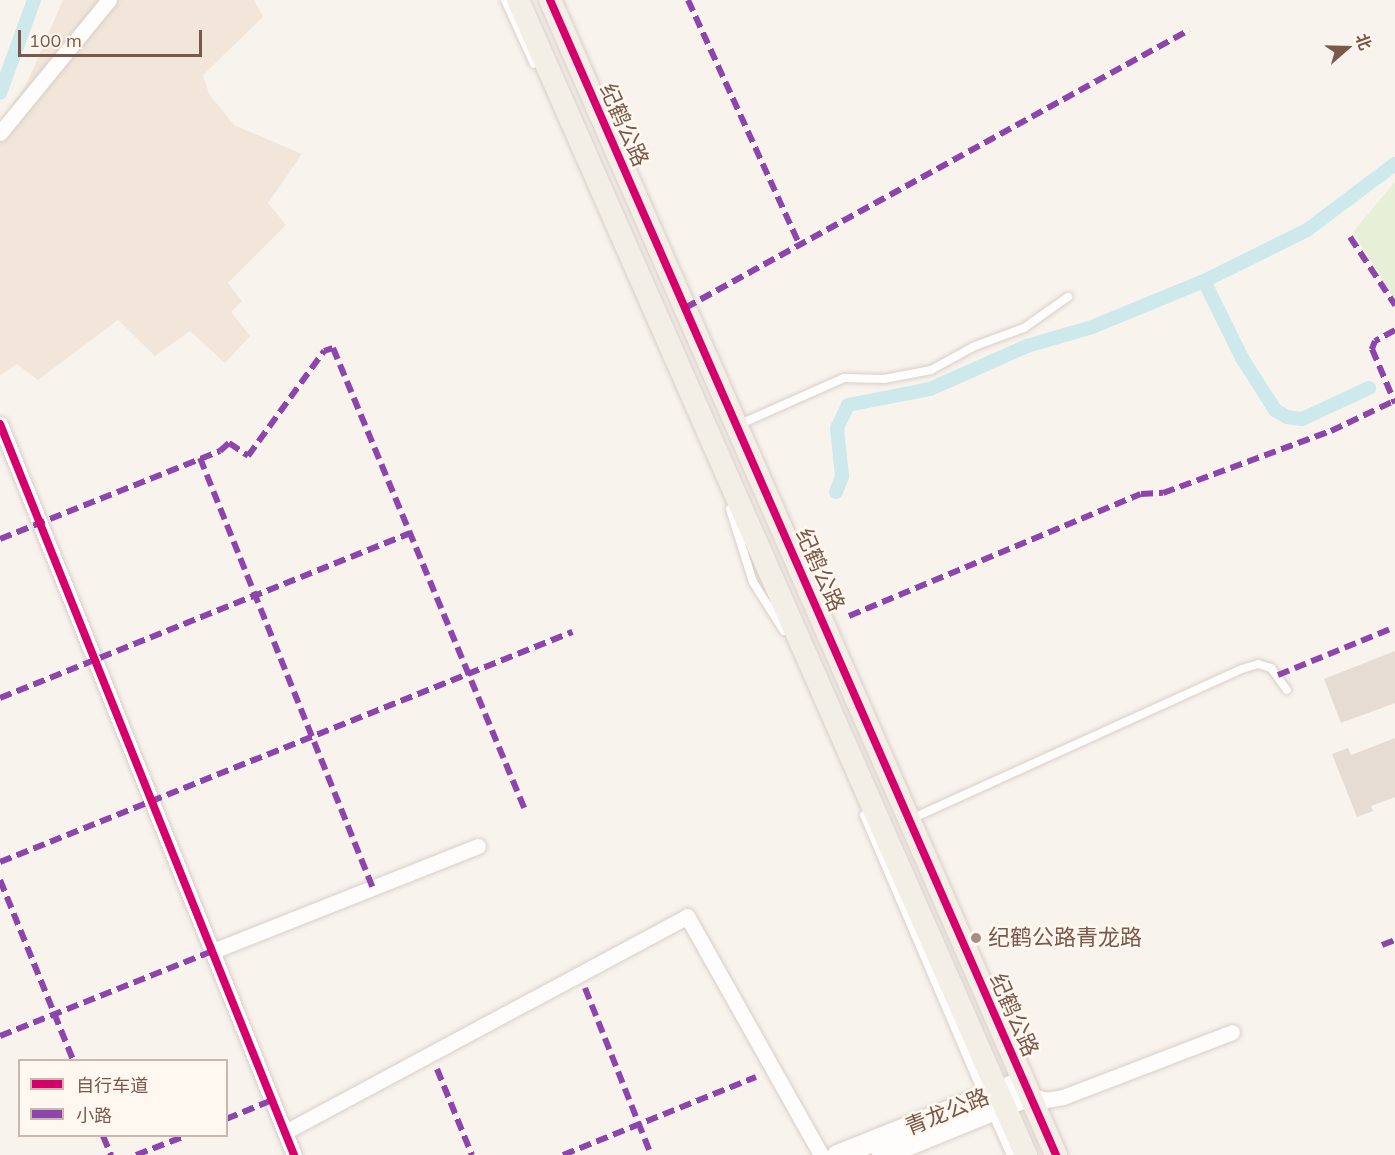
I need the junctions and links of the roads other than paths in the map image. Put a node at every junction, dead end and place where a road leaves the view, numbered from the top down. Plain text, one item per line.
1 (109, 0) edge
2 (505, 0) edge
3 (518, 0) edge
4 (550, 0) edge
5 (539, 74) dead end
6 (563, 128) dead end
7 (0, 133) edge
8 (1068, 297) dead end
9 (0, 424) edge
10 (736, 425) junction
11 (718, 481) dead end
12 (726, 499) dead end
13 (1287, 690) dead end
14 (818, 708) dead end
15 (861, 806) dead end
16 (909, 819) junction
17 (478, 846) dead end
18 (213, 951) junction
19 (1232, 1032) dead end
20 (1026, 1088) junction
21 (994, 1101) junction
22 (285, 1132) junction
23 (294, 1155) edge
24 (821, 1155) edge
25 (837, 1155) edge
26 (882, 1155) edge
27 (1011, 1155) edge
28 (1026, 1155) edge
29 (1056, 1155) edge

1 - 7 street
2 - 5 lane
3 - 21 main road, 纪鹤公路
4 - 10 main road, 纪鹤公路
6 - 11 lane
8 - 10 lane
9 - 18 street
10 - 16 main road, 纪鹤公路
12 - 14 lane
13 - 16 lane
15 - 21 lane
16 - 20 main road, 纪鹤公路
17 - 18 street
18 - 22 street
19 - 20 street
20 - 21 street, 青龙公路
20 - 29 main road, 纪鹤公路
21 - 25 street, 青龙公路
21 - 26 street, 青龙公路
21 - 27 lane
21 - 28 main road, 纪鹤公路
22 - 23 street
22 - 24 street

